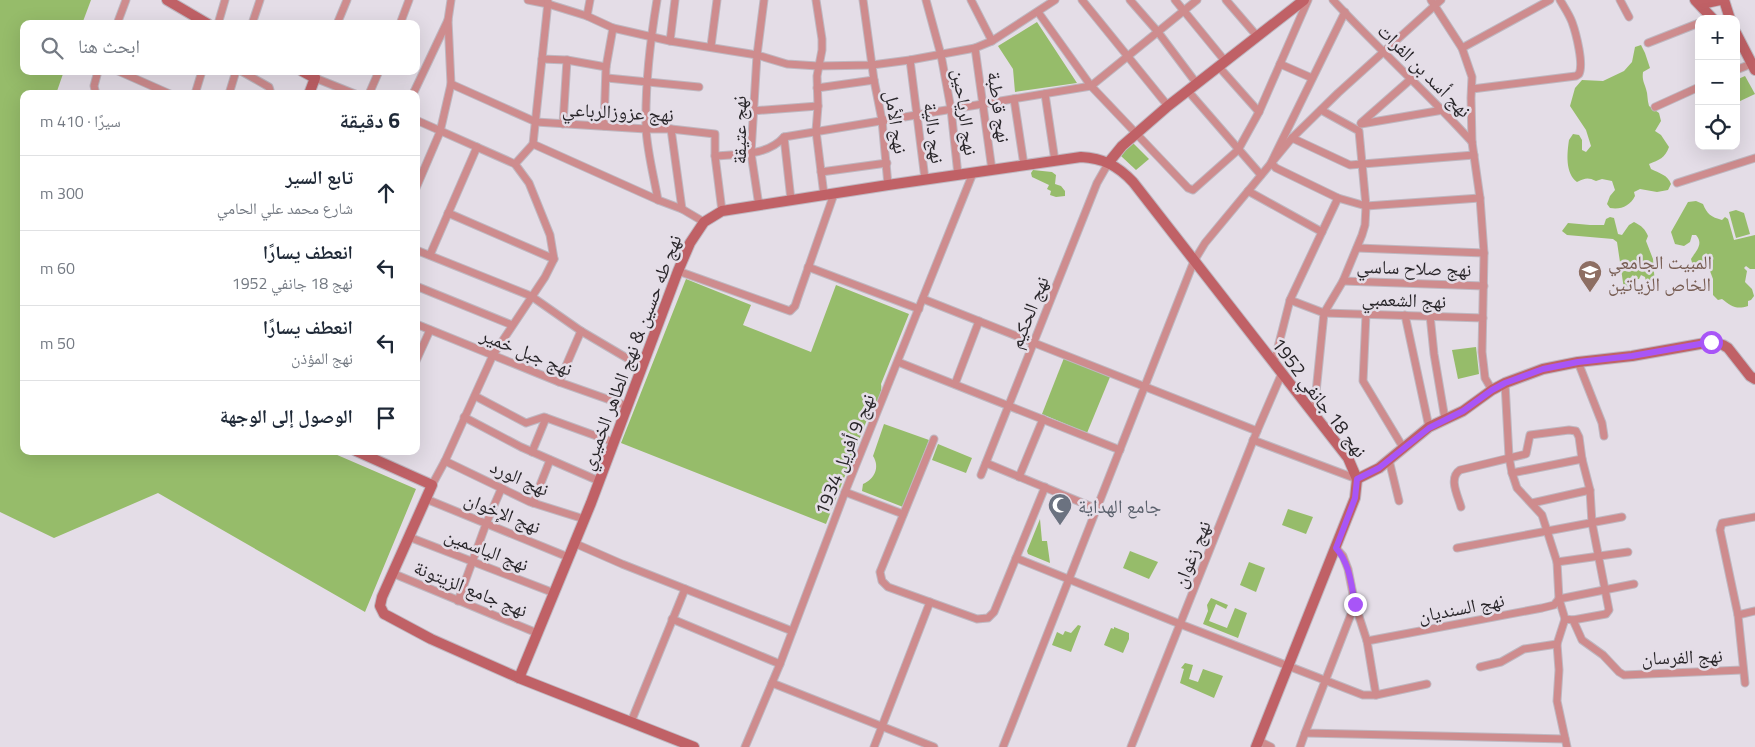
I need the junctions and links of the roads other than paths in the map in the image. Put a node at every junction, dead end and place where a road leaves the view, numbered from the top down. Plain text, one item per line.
1 (126, 0) edge
2 (168, 0) edge
3 (225, 0) edge
4 (260, 0) edge
5 (347, 0) edge
6 (409, 0) edge
7 (452, 0) edge
8 (528, 0) edge
9 (590, 0) edge
10 (658, 0) edge
11 (675, 0) edge
12 (717, 0) edge
13 (764, 0) edge
14 (816, 0) edge
15 (862, 0) edge
16 (926, 0) edge
17 (971, 0) edge
18 (1040, 0) edge
19 (1055, 0) edge
20 (1082, 0) edge
21 (1130, 0) edge
22 (1175, 0) edge
23 (1197, 0) edge
24 (1304, 0) edge
25 (1308, 0) edge
26 (1334, 0) edge
27 (1550, 0) edge
28 (1560, 0) edge
29 (1620, 0) edge
30 (1695, 0) edge
31 (1720, 0) edge
32 (1724, 0) edge
33 (1230, 1) edge
34 (548, 2) edge
35 (1435, 2) edge
36 (181, 3) edge
37 (1045, 7) junction
38 (1184, 11) junction
39 (1038, 12) junction
40 (1345, 12) junction
41 (1709, 15) edge
42 (1729, 15) edge
43 (587, 16) junction
44 (1629, 17) dead end
45 (119, 20) edge
46 (203, 20) edge
47 (219, 20) edge
48 (253, 20) edge
49 (339, 20) edge
50 (402, 20) edge
51 (448, 20) junction
52 (1695, 25) edge
53 (613, 28) junction
54 (1158, 32) junction
55 (1257, 36) junction
56 (651, 37) junction
57 (670, 41) junction
58 (992, 41) junction
59 (1648, 43) dead end
60 (1740, 43) edge
61 (711, 46) junction
62 (975, 48) junction
63 (1462, 48) junction
64 (1383, 52) junction
65 (757, 55) junction
66 (940, 55) junction
67 (1128, 56) junction
68 (542, 59) junction
69 (567, 60) junction
70 (910, 60) junction
71 (872, 64) junction
72 (1222, 64) junction
73 (1280, 64) junction
74 (818, 66) junction
75 (606, 67) junction
76 (1753, 67) edge
77 (1740, 69) edge
78 (97, 75) edge
79 (127, 75) edge
80 (201, 75) edge
81 (235, 75) edge
82 (248, 75) edge
83 (316, 75) edge
84 (318, 75) edge
85 (377, 75) edge
86 (607, 78) junction
87 (1312, 78) junction
88 (1411, 79) junction
89 (874, 80) junction
90 (647, 82) junction
91 (451, 84) junction
92 (1197, 84) junction
93 (1091, 86) junction
94 (699, 87) dead end
95 (817, 88) junction
96 (1472, 89) junction
97 (1695, 89) edge
98 (95, 90) edge
99 (161, 90) edge
100 (197, 90) edge
101 (230, 90) edge
102 (270, 90) edge
103 (310, 90) edge
104 (347, 90) edge
105 (371, 90) edge
106 (415, 90) edge
107 (1188, 91) junction
108 (1045, 94) junction
109 (1014, 99) junction
110 (983, 104) junction
111 (818, 106) junction
112 (1168, 106) junction
113 (1654, 107) dead end
114 (951, 109) junction
115 (1321, 110) junction
116 (1443, 110) junction
117 (752, 111) junction
118 (1259, 112) junction
119 (916, 115) junction
120 (882, 120) junction
121 (420, 122) edge
122 (536, 122) junction
123 (564, 124) junction
124 (604, 126) junction
125 (1359, 127) junction
126 (646, 129) junction
127 (670, 129) junction
128 (816, 131) junction
129 (440, 132) junction
130 (1136, 134) junction
131 (784, 137) junction
132 (1292, 138) junction
133 (1472, 142) junction
134 (533, 144) junction
135 (478, 147) junction
136 (1238, 150) junction
137 (751, 153) junction
138 (1474, 155) junction
139 (715, 156) junction
140 (1755, 158) edge
141 (1055, 161) junction
142 (1109, 162) junction
143 (887, 163) junction
144 (1271, 163) junction
145 (515, 164) junction
146 (1362, 164) junction
147 (1024, 166) junction
148 (992, 170) junction
149 (821, 172) junction
150 (972, 173) junction
151 (958, 175) junction
152 (1261, 175) junction
153 (420, 179) edge
154 (925, 179) junction
155 (1677, 183) dead end
156 (888, 185) junction
157 (1248, 191) junction
158 (829, 194) junction
159 (1338, 198) junction
160 (1480, 198) junction
161 (658, 200) junction
162 (791, 200) junction
163 (758, 206) junction
164 (1366, 206) junction
165 (682, 209) junction
166 (722, 211) junction
167 (448, 213) junction
168 (704, 222) junction
169 (1322, 232) junction
170 (1357, 248) junction
171 (420, 251) edge
172 (1484, 253) junction
173 (430, 255) junction
174 (554, 259) junction
175 (1194, 261) junction
176 (808, 267) junction
177 (678, 271) junction
178 (1343, 281) junction
179 (1484, 286) junction
180 (420, 288) edge
181 (531, 296) junction
182 (923, 299) junction
183 (1290, 300) junction
184 (919, 309) junction
185 (1324, 313) junction
186 (1366, 314) junction
187 (1404, 315) junction
188 (1430, 316) junction
189 (1483, 318) junction
190 (979, 321) junction
191 (512, 325) junction
192 (420, 326) edge
193 (430, 330) junction
194 (581, 331) junction
195 (1034, 343) junction
196 (420, 351) edge
197 (494, 355) junction
198 (898, 362) junction
199 (1578, 362) junction
200 (1274, 363) junction
201 (642, 367) junction
202 (1282, 373) junction
203 (1755, 379) edge
204 (559, 382) junction
205 (1505, 383) junction
206 (955, 384) junction
207 (1145, 387) junction
208 (1492, 390) junction
209 (475, 396) junction
210 (627, 406) junction
211 (1009, 406) junction
212 (1314, 412) junction
213 (464, 417) junction
214 (546, 418) junction
215 (1043, 419) junction
216 (1445, 419) junction
217 (1429, 428) junction
218 (1257, 431) junction
219 (1604, 436) dead end
220 (934, 439) dead end
221 (1253, 440) junction
222 (613, 442) junction
223 (1404, 449) junction
224 (1120, 450) junction
225 (532, 452) junction
226 (378, 456) edge
227 (1509, 457) junction
228 (1582, 458) junction
229 (550, 460) junction
230 (1389, 460) junction
231 (444, 461) junction
232 (986, 463) junction
233 (1512, 474) junction
234 (981, 476) dead end
235 (1019, 477) junction
236 (1357, 479) junction
237 (599, 481) junction
238 (432, 485) junction
239 (502, 487) junction
240 (1045, 487) junction
241 (1590, 490) junction
242 (845, 492) junction
243 (426, 499) junction
244 (1399, 501) dead end
245 (533, 503) junction
246 (1532, 503) junction
247 (1460, 507) dead end
248 (1097, 509) junction
249 (903, 514) junction
250 (1622, 516) dead end
251 (1755, 517) edge
252 (584, 519) junction
253 (1592, 522) junction
254 (486, 524) junction
255 (1547, 532) junction
256 (409, 536) junction
257 (574, 543) junction
258 (1336, 548) junction
259 (1457, 548) dead end
260 (1628, 552) dead end
261 (1598, 556) junction
262 (568, 557) junction
263 (1016, 558) junction
264 (472, 561) junction
265 (1557, 562) junction
266 (392, 573) junction
267 (1068, 580) junction
268 (1634, 584) dead end
269 (685, 589) junction
270 (1606, 589) junction
271 (554, 593) junction
272 (1560, 599) junction
273 (458, 601) junction
274 (930, 602) junction
275 (1355, 604) junction
276 (1755, 611) edge
277 (1738, 615) junction
278 (672, 619) junction
279 (1564, 619) junction
280 (1573, 620) junction
281 (1180, 624) junction
282 (792, 631) junction
283 (537, 633) junction
284 (1367, 641) junction
285 (1557, 644) junction
286 (780, 664) junction
287 (1288, 666) junction
288 (1480, 667) dead end
289 (1742, 670) junction
290 (519, 678) junction
291 (1326, 681) junction
292 (772, 683) junction
293 (1745, 683) dead end
294 (1427, 684) dead end
295 (1376, 695) junction
296 (630, 722) junction
297 (882, 726) junction
298 (1305, 732) junction
299 (1566, 743) edge
300 (1258, 744) edge
301 (694, 747) edge
302 (746, 747) edge
303 (874, 747) edge
304 (934, 747) edge
305 (1003, 747) edge
306 (1131, 747) edge
307 (1271, 747) edge
308 (1300, 747) edge

1 - 45 street
2 - 36 street
3 - 47 street
4 - 48 street
5 - 49 street
6 - 50 street
7 - 51 street
8 - 34 street
9 - 43 street
10 - 56 street
11 - 57 street
12 - 61 street
13 - 65 street, نهج عتيقة
14 - 74 street
15 - 71 street, نهج الأمل
16 - 66 street, نهج الرياحين
17 - 58 street
18 - 37 street
19 - 37 street
20 - 67 street
21 - 54 street
22 - 38 street
23 - 38 street
24 - 55 street
25 - 73 street
26 - 40 street, نهج أسد بن الفرات
27 - 63 street
28 - 96 street
29 - 44 street
30 - 31 street
30 - 41 street
32 - 42 street
33 - 55 street
34 - 43 street
34 - 68 street
35 - 63 street
35 - 64 street
36 - 46 street
37 - 39 street
38 - 54 street
38 - 72 street
39 - 58 street
39 - 93 street
40 - 64 street, نهج أسد بن الفرات
40 - 87 street
43 - 53 street
51 - 91 street
51 - 106 street
52 - 59 street
53 - 56 street
53 - 75 street
54 - 67 street
54 - 92 street
55 - 72 street
56 - 57 street
56 - 90 street
57 - 61 street
58 - 62 street
60 - 76 street
61 - 65 street
62 - 66 street
62 - 110 street, نهج قرطبة
63 - 96 street
64 - 88 street, نهج أسد بن الفرات
64 - 115 street
65 - 74 street
65 - 117 street, نهج عتيقة
66 - 70 street
66 - 114 street, نهج الرياحين
67 - 93 street
67 - 112 street
68 - 69 street
68 - 122 street
69 - 75 street
69 - 123 street
70 - 71 street
70 - 119 street, نهج دالية
71 - 74 street
71 - 89 street, نهج الأمل
72 - 92 street
72 - 118 street
73 - 87 street
73 - 118 street
74 - 95 street
75 - 86 street
76 - 77 street
78 - 98 street
79 - 99 street
80 - 100 street
81 - 101 street
82 - 102 street
83 - 103 street
84 - 104 street
85 - 105 street
86 - 90 street
86 - 124 street
87 - 144 street
88 - 116 street, نهج أسد بن الفرات
88 - 125 street
89 - 95 street
89 - 120 street, نهج الأمل
90 - 94 street
90 - 126 street
91 - 122 street, نهج عزوزالرباعي
91 - 129 street
92 - 107 street
93 - 108 street
93 - 130 street
95 - 111 street
96 - 133 street
97 - 113 street
107 - 112 street
107 - 136 street
108 - 109 street
108 - 141 street
109 - 110 street
109 - 147 street
110 - 114 street
110 - 148 street, نهج قرطبة
111 - 117 street
111 - 128 street
112 - 130 street
114 - 119 street
114 - 151 street, نهج الرياحين
115 - 125 street
115 - 132 street
116 - 125 street
116 - 133 street, نهج أسد بن الفرات
117 - 137 street, نهج عتيقة
118 - 136 street
119 - 120 street
119 - 154 street, نهج دالية
120 - 128 street
120 - 143 street, نهج الأمل
121 - 129 street
122 - 123 street, نهج عزوزالرباعي
122 - 134 street
123 - 124 street, نهج عزوزالرباعي
124 - 126 street, نهج عزوزالرباعي
125 - 146 street
126 - 127 street, نهج عزوزالرباعي
126 - 161 street
127 - 139 street, نهج عزوزالرباعي
127 - 165 street
128 - 131 street
128 - 149 street
129 - 135 street
129 - 153 street
130 - 136 street
130 - 142 street
131 - 137 street
131 - 162 street
132 - 144 street
132 - 146 street
133 - 138 street
134 - 145 street
134 - 161 street
135 - 145 street
135 - 167 street
136 - 152 street
137 - 139 street
137 - 163 street, نهج عتيقة
138 - 146 street
138 - 160 street
139 - 166 street, نهج عزوزالرباعي
140 - 155 street
141 - 142 street, نهج طه حسين & نهج الطاهر الخميري
141 - 147 street, نهج طه حسين & نهج الطاهر الخميري
142 - 175 street, نهج 18 جانفي 1952
142 - 195 street, نهج الحكيم
143 - 149 street
143 - 156 street, نهج الأمل
144 - 152 street
144 - 159 street
145 - 174 street
146 - 164 street
147 - 148 street, نهج طه حسين & نهج الطاهر الخميري
148 - 150 street, نهج طه حسين & نهج الطاهر الخميري
149 - 158 street
150 - 151 street, نهج طه حسين & نهج الطاهر الخميري
150 - 182 street, نهج 9 أفريل 1934
151 - 154 street, نهج طه حسين & نهج الطاهر الخميري
152 - 157 street
154 - 156 street, نهج طه حسين & نهج الطاهر الخميري
156 - 158 street, نهج طه حسين & نهج الطاهر الخميري
157 - 169 street
157 - 175 street
158 - 162 street, نهج طه حسين & نهج الطاهر الخميري
158 - 176 street
159 - 164 street
159 - 169 street
160 - 164 street
160 - 172 street
161 - 165 street
162 - 163 street, نهج طه حسين & نهج الطاهر الخميري
163 - 166 street, نهج طه حسين & نهج الطاهر الخميري
164 - 170 street
165 - 168 street
166 - 168 street, نهج طه حسين & نهج الطاهر الخميري
167 - 173 street
167 - 174 street
168 - 177 street, نهج طه حسين & نهج الطاهر الخميري
169 - 183 street
170 - 172 street
170 - 178 street
171 - 173 street
172 - 179 street
173 - 181 street
174 - 181 street
175 - 200 street, نهج 18 جانفي 1952
175 - 207 street
176 - 177 street
176 - 184 street
177 - 201 street, نهج طه حسين & نهج الطاهر الخميري
178 - 179 street, نهج صلاح ساسي
178 - 185 street
179 - 189 street
180 - 191 street
181 - 191 street
181 - 194 street
182 - 184 street, نهج 9 أفريل 1934
182 - 190 street
183 - 185 street, نهج الشعمبي
183 - 200 street
184 - 198 street, نهج 9 أفريل 1934
185 - 186 street, نهج الشعمبي
185 - 212 street
186 - 187 street, نهج الشعمبي
186 - 223 street
187 - 188 street, نهج الشعمبي
187 - 217 street
188 - 189 street, نهج الشعمبي
188 - 216 street
189 - 208 street
190 - 195 street
190 - 206 street
191 - 197 street
192 - 193 street, نهج جبل خمير
193 - 196 street
193 - 197 street, نهج جبل خمير
194 - 201 street
194 - 204 street
195 - 207 street
195 - 211 street, نهج الحكيم
197 - 204 street, نهج جبل خمير
197 - 209 street
198 - 206 street
198 - 242 street, نهج 9 أفريل 1934
199 - 203 street
199 - 205 street
199 - 219 street
200 - 202 street, نهج 18 جانفي 1952
201 - 210 street, نهج طه حسين & نهج الطاهر الخميري
202 - 212 street, نهج 18 جانفي 1952
202 - 218 street, نهج زغوان
204 - 210 street, نهج جبل خمير
205 - 208 street
205 - 227 street
206 - 211 street
207 - 218 street
207 - 224 street
208 - 216 street
209 - 213 street
209 - 214 street
210 - 222 street, نهج طه حسين & نهج الطاهر الخميري
211 - 215 street
211 - 232 street, نهج الحكيم
212 - 236 street, نهج 18 جانفي 1952
213 - 225 street
213 - 231 street
214 - 222 street
214 - 225 street
215 - 224 street
215 - 235 street
216 - 217 street
217 - 223 street
218 - 221 street, نهج زغوان
220 - 249 street
221 - 236 street
221 - 281 street, نهج زغوان
222 - 237 street, نهج طه حسين & نهج الطاهر الخميري
223 - 230 street
224 - 248 street
225 - 229 street
226 - 238 street
227 - 228 street
227 - 233 street
227 - 247 street
228 - 233 street
228 - 241 street
229 - 237 street
229 - 245 street
230 - 236 street
230 - 244 street
231 - 238 street
231 - 239 street, نهج الورد
232 - 234 street, نهج الحكيم
232 - 235 street
233 - 246 street
235 - 240 street
236 - 258 street, نهج 18 جانفي 1952
237 - 252 street, نهج طه حسين & نهج الطاهر الخميري
238 - 243 street
239 - 245 street, نهج الورد
239 - 254 street
240 - 248 street
240 - 263 street
241 - 246 street
241 - 253 street
242 - 249 street
242 - 282 street, نهج 9 أفريل 1934
243 - 254 street, نهج الإخوان
243 - 256 street
245 - 252 street, نهج الورد
246 - 255 street
248 - 267 street
249 - 274 street
250 - 253 street
251 - 277 street, نهج الفرسان
252 - 257 street, نهج طه حسين & نهج الطاهر الخميري
253 - 255 street
253 - 261 street
254 - 262 street, نهج الإخوان
254 - 264 street
255 - 259 street
255 - 265 street
256 - 264 street, نهج الياسمين
256 - 266 street
257 - 262 street, نهج طه حسين & نهج الطاهر الخميري
257 - 269 street
258 - 275 street
258 - 287 street, نهج 18 جانفي 1952
260 - 261 street
261 - 265 street
261 - 270 street
262 - 271 street, نهج طه حسين & نهج الطاهر الخميري
263 - 267 street
263 - 274 street
264 - 271 street, نهج الياسمين
264 - 273 street
265 - 272 street
266 - 273 street, نهج جامع الزيتونة
266 - 290 street
267 - 281 street
267 - 305 street
268 - 270 street, نهج السنديان
269 - 278 street
269 - 282 street
270 - 272 street, نهج السنديان
270 - 280 street
271 - 283 street, نهج طه حسين & نهج الطاهر الخميري
272 - 279 street
272 - 284 street, نهج السنديان
273 - 283 street, نهج جامع الزيتونة
274 - 297 street
275 - 284 street
275 - 291 street
276 - 277 street
277 - 289 street, نهج الفرسان
278 - 286 street
278 - 296 street
279 - 280 street
279 - 285 street
280 - 289 street, نهج الفرسان
281 - 287 street
281 - 306 street, نهج زغوان
282 - 286 street, نهج 9 أفريل 1934
283 - 290 street, نهج طه حسين & نهج الطاهر الخميري
284 - 295 street
285 - 288 street
285 - 299 street
286 - 292 street, نهج 9 أفريل 1934
287 - 291 street
287 - 300 street, نهج 18 جانفي 1952
289 - 293 street, نهج الفرسان
290 - 296 street
291 - 295 street
291 - 298 street
292 - 297 street
292 - 302 street, نهج 9 أفريل 1934
294 - 295 street
296 - 301 street
297 - 303 street
297 - 304 street
298 - 299 street
298 - 308 street
300 - 307 street

